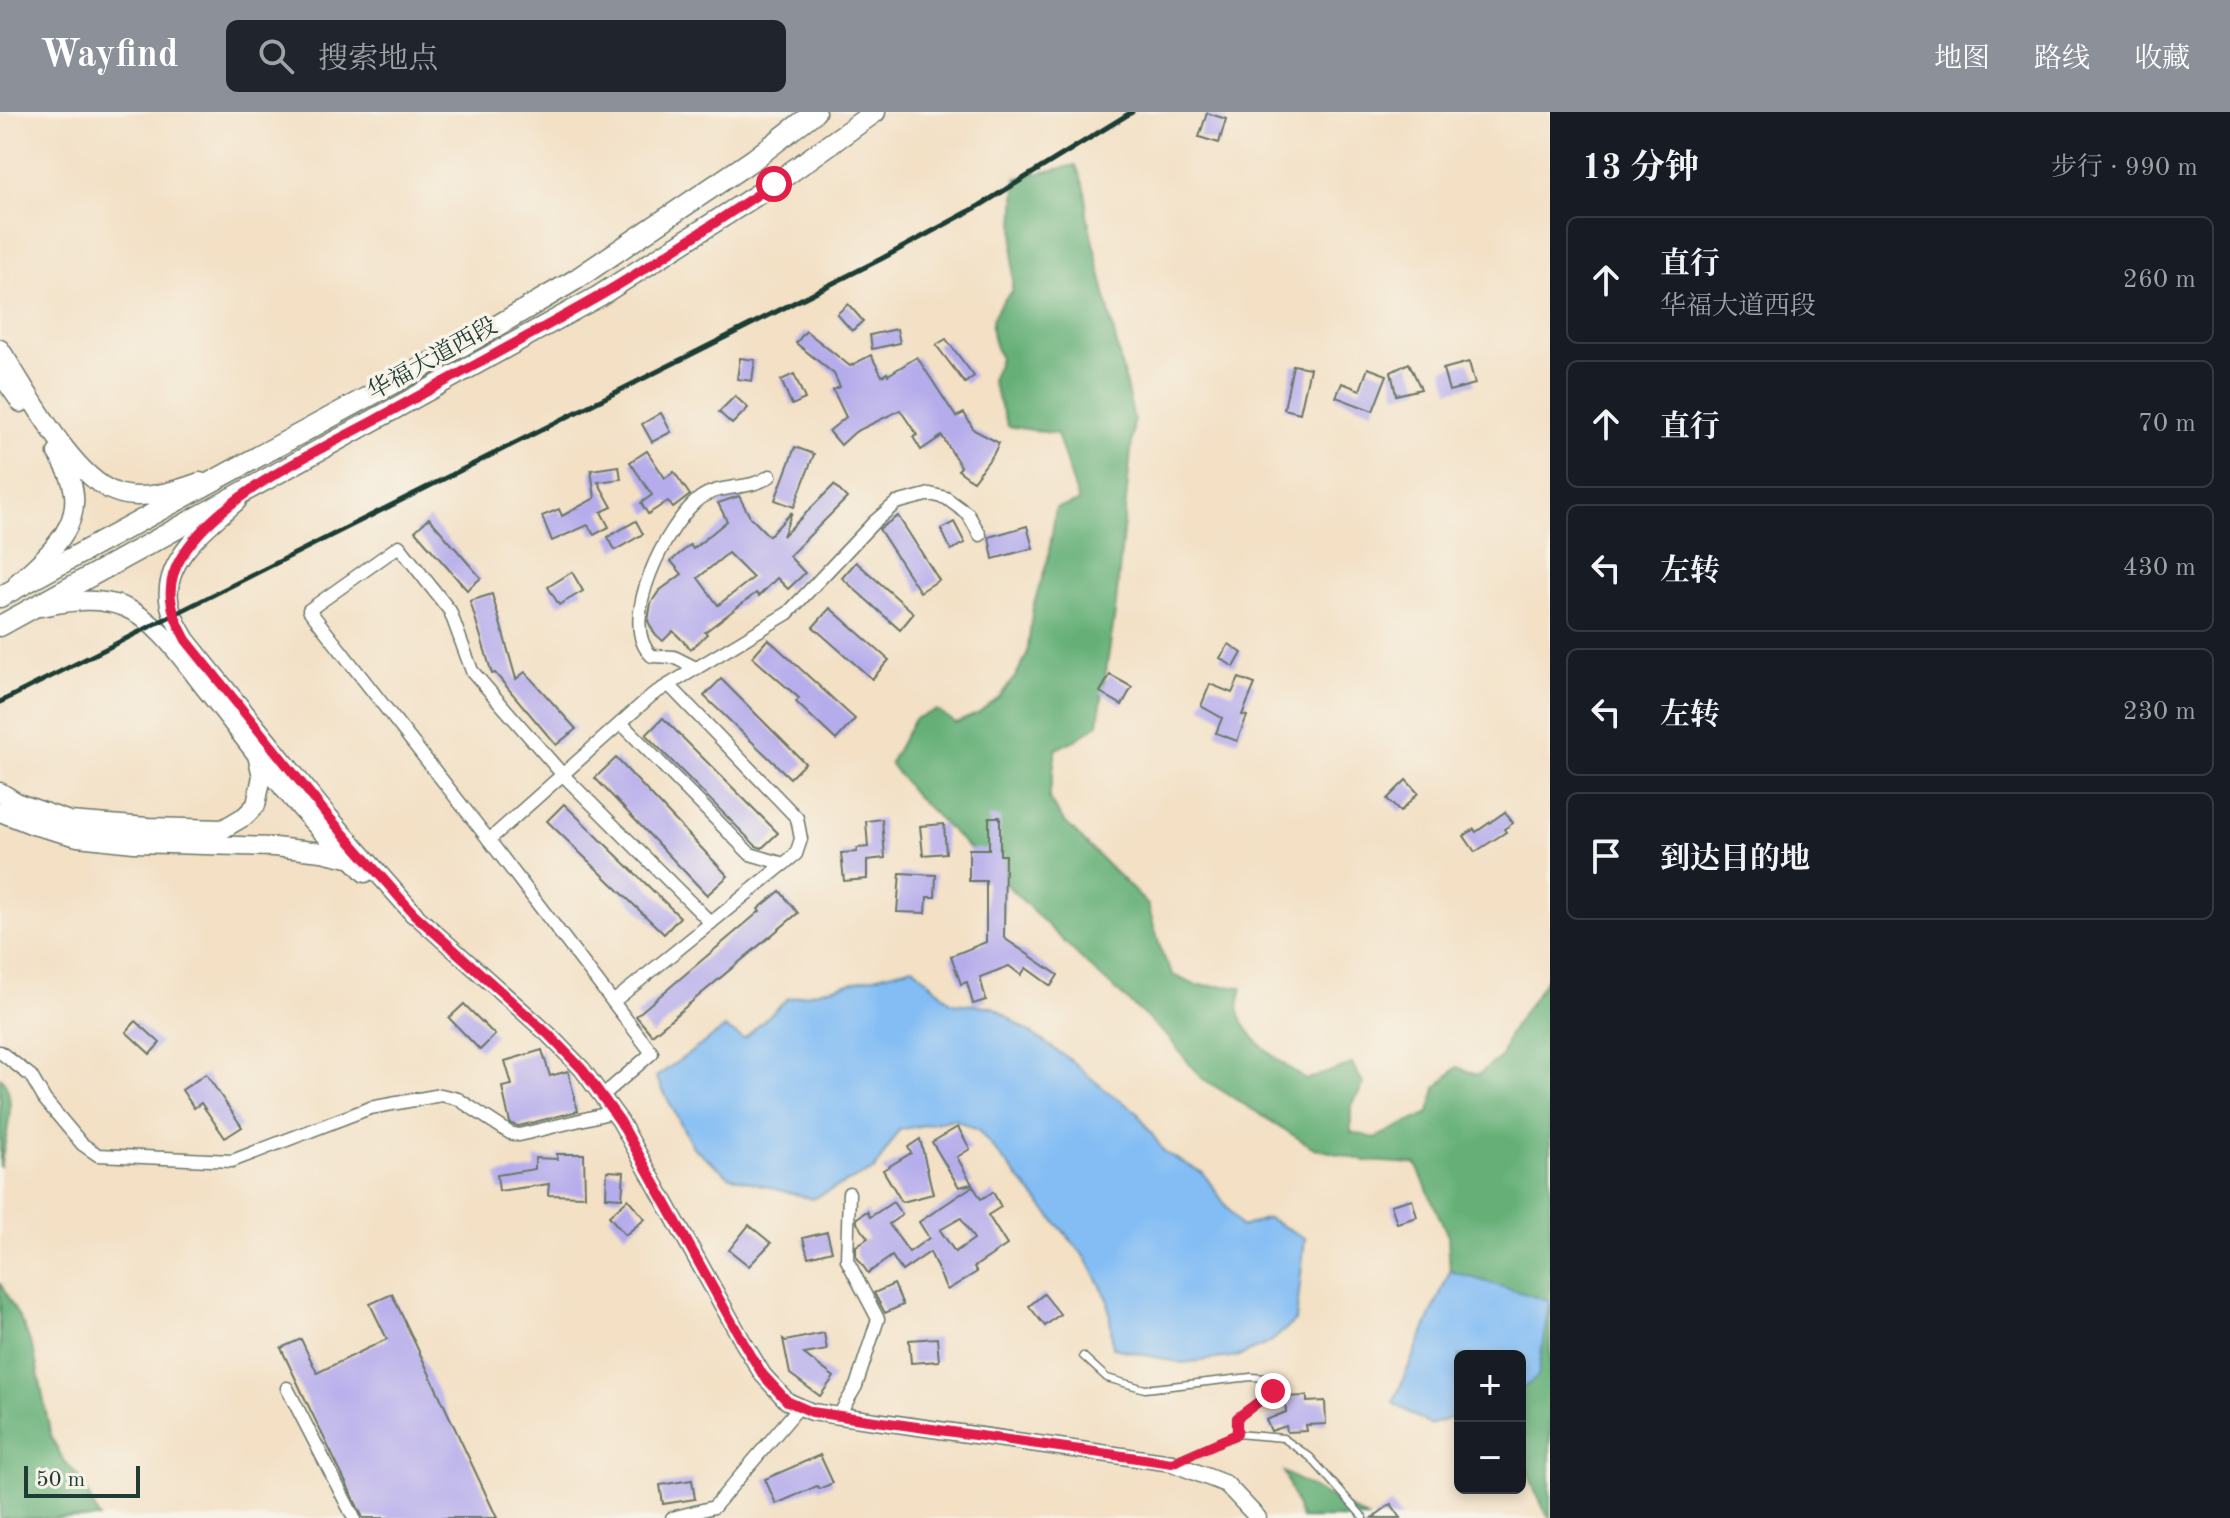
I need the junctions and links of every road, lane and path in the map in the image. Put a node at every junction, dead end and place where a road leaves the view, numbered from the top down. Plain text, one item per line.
1 (815, 112) edge
2 (875, 112) edge
3 (0, 349) edge
4 (0, 373) edge
5 (222, 475) junction
6 (770, 476) dead end
7 (255, 485) junction
8 (980, 535) dead end
9 (0, 597) edge
10 (29, 609) junction
11 (0, 626) edge
12 (696, 668) junction
13 (669, 685) junction
14 (621, 723) junction
15 (256, 752) junction
16 (563, 775) junction
17 (0, 792) edge
18 (0, 812) edge
19 (489, 840) junction
20 (352, 859) junction
21 (784, 864) junction
22 (414, 914) junction
23 (711, 923) junction
24 (613, 1002) junction
25 (0, 1052) edge
26 (602, 1096) junction
27 (613, 1112) junction
28 (849, 1193) dead end
29 (1083, 1356) dead end
30 (287, 1388) dead end
31 (800, 1406) junction
32 (839, 1415) junction
33 (1237, 1434) junction
34 (1172, 1463) junction
35 (717, 1513) edge
36 (354, 1518) edge
37 (672, 1518) edge
38 (1258, 1518) edge
39 (1364, 1518) edge

1 - 5 main road, 华福大道西段
2 - 7 main road, 华福大道西段
3 - 5 main road
4 - 9 main road
5 - 9 main road, 华福大道西段
6 - 12 street
7 - 10 main road, 华福大道西段
7 - 22 main road
8 - 12 street
10 - 11 main road, 华福大道西段
10 - 15 main road
12 - 13 street
13 - 14 street
13 - 21 street
14 - 16 street
14 - 21 street
15 - 17 main road
15 - 20 main road
16 - 19 street
16 - 19 street
16 - 23 street
18 - 20 main road
19 - 24 street
20 - 22 main road
21 - 23 street
22 - 26 street
23 - 24 street
24 - 26 street
25 - 27 street
26 - 27 street
27 - 31 street
28 - 32 street
29 - 33 lane
30 - 36 street
31 - 32 street
31 - 35 street
32 - 34 street
33 - 34 lane
33 - 39 lane
34 - 38 street
35 - 37 street

